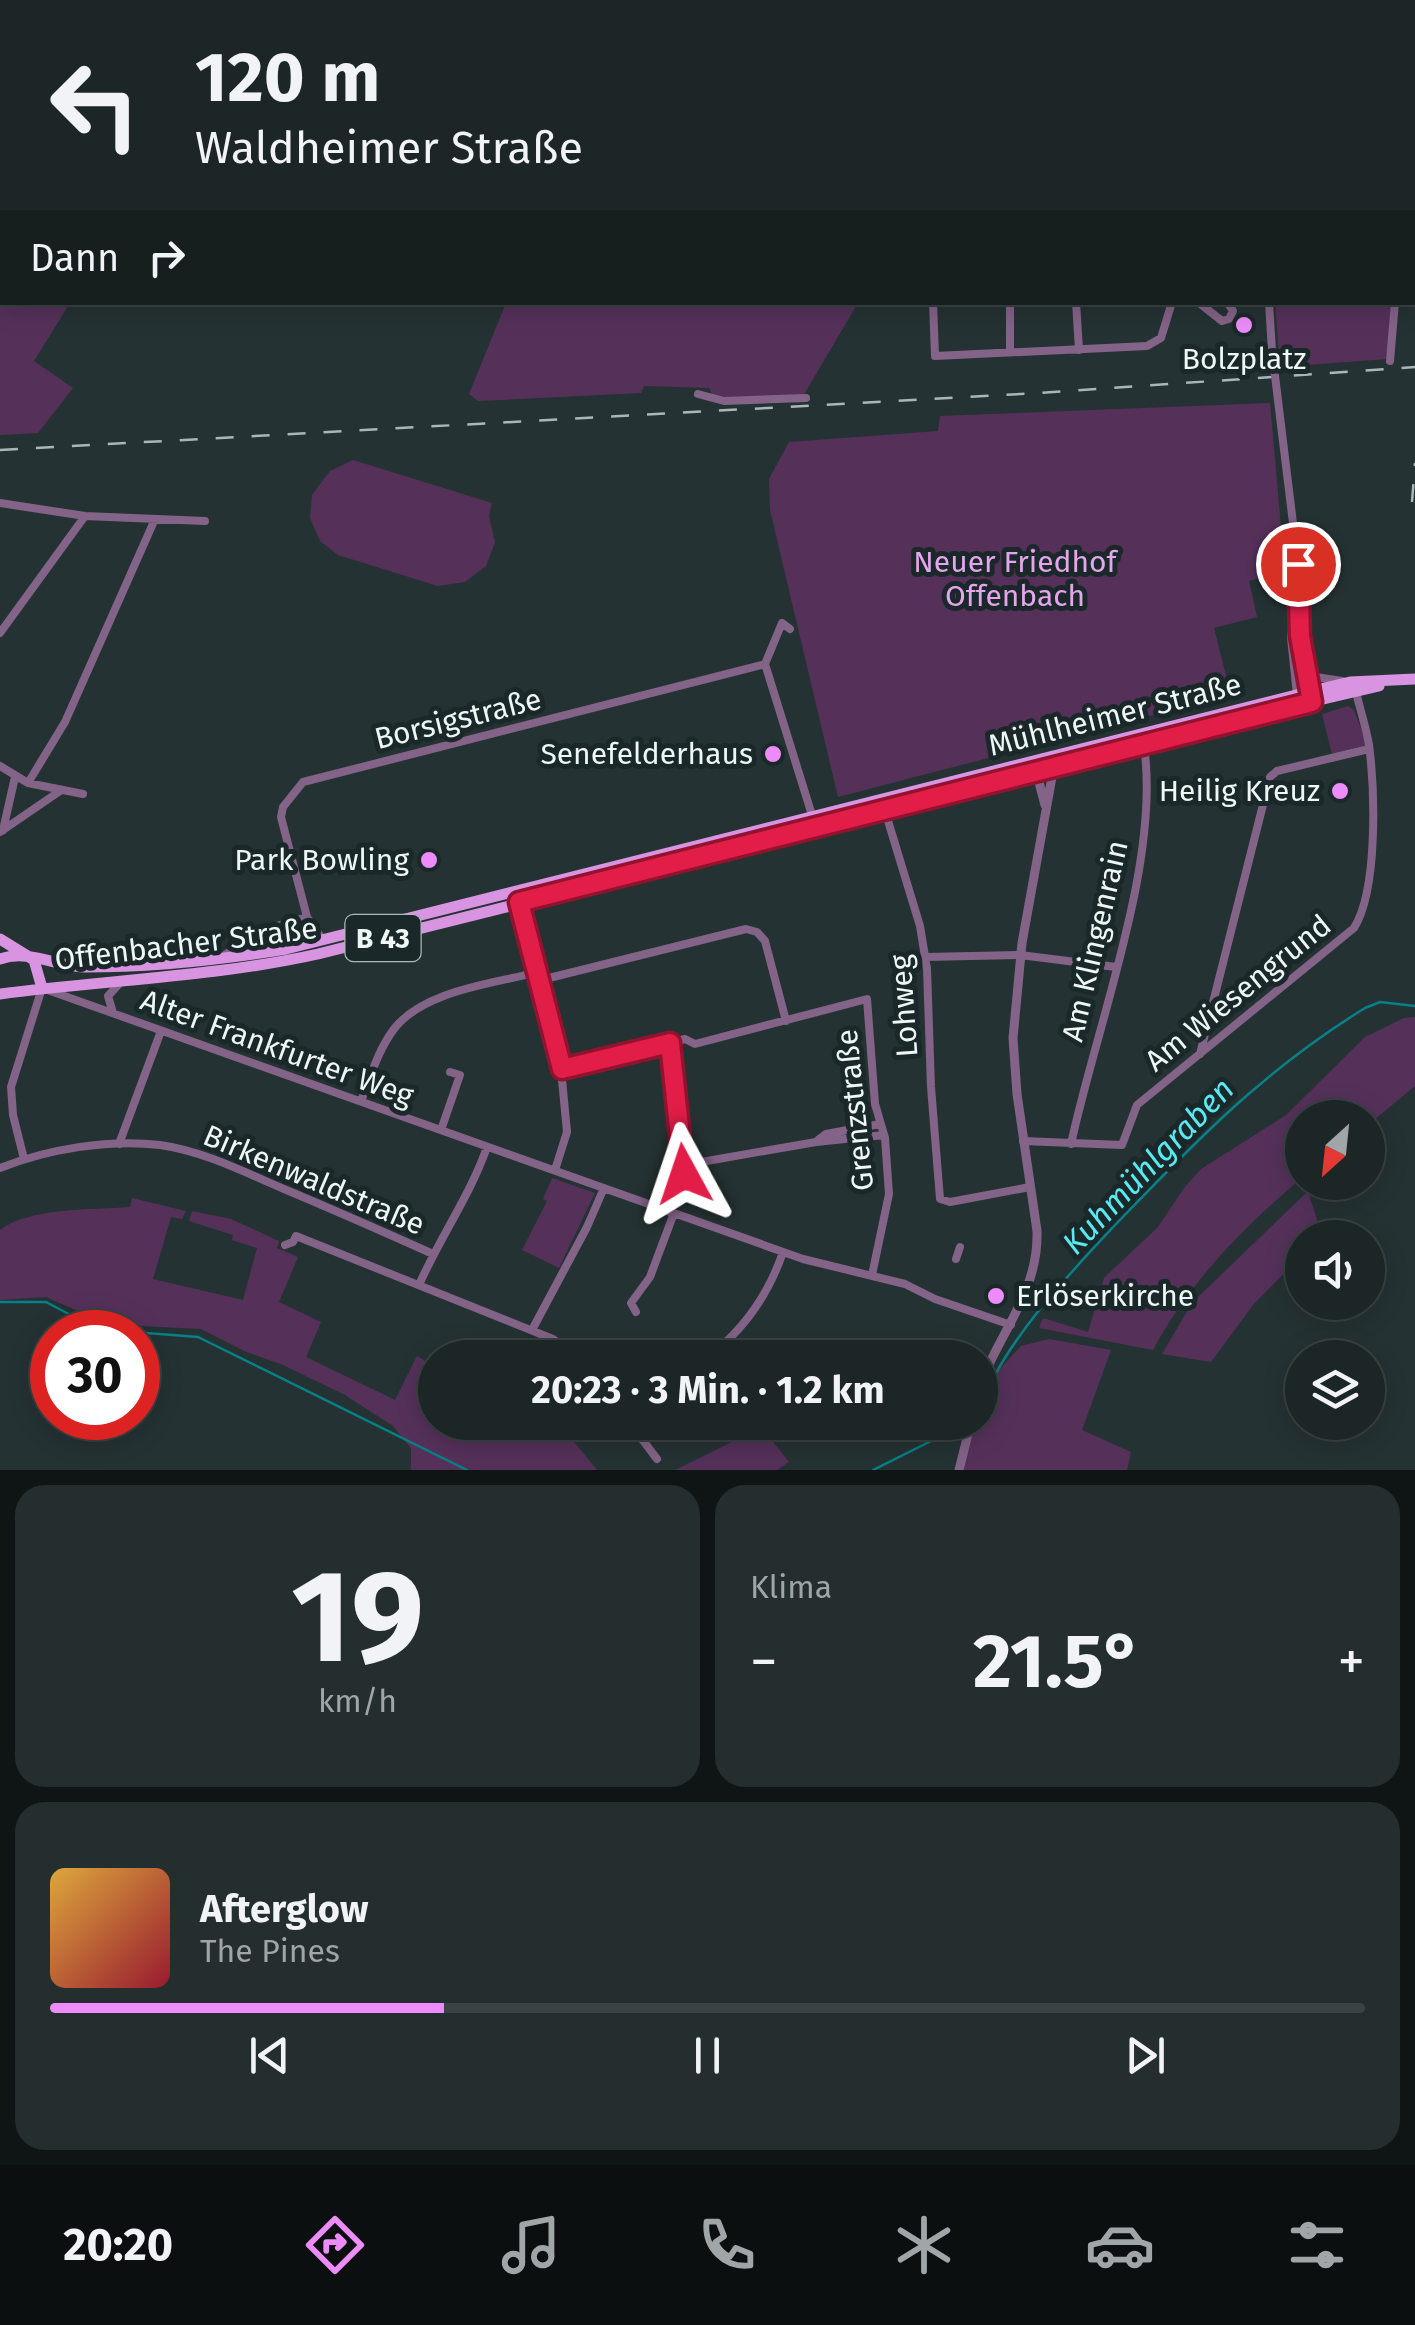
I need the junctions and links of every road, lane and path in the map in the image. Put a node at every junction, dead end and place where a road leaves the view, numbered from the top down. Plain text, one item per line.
1 (932, 305) edge
2 (1010, 305) edge
3 (1076, 305) edge
4 (1171, 305) edge
5 (1202, 305) edge
6 (1229, 305) edge
7 (1269, 305) edge
8 (1394, 305) edge
9 (1079, 350) junction
10 (1010, 353) junction
11 (1390, 361) dead end
12 (698, 394) dead end
13 (806, 398) dead end
14 (0, 503) edge
15 (85, 516) junction
16 (156, 519) junction
17 (204, 522) dead end
18 (1298, 596) junction
19 (790, 629) dead end
20 (0, 633) edge
21 (766, 664) junction
22 (1305, 668) junction
23 (1411, 679) edge
24 (1353, 687) junction
25 (1304, 699) junction
26 (1144, 746) junction
27 (1370, 749) junction
28 (1054, 763) junction
29 (0, 766) edge
30 (1035, 768) junction
31 (15, 778) junction
32 (28, 783) junction
33 (60, 791) junction
34 (84, 794) dead end
35 (1046, 808) junction
36 (885, 811) junction
37 (839, 816) junction
38 (814, 822) junction
39 (1, 831) edge
40 (519, 902) junction
41 (307, 918) junction
42 (0, 939) edge
43 (324, 940) junction
44 (1020, 955) junction
45 (29, 956) junction
46 (925, 957) junction
47 (0, 958) edge
48 (220, 958) junction
49 (1116, 967) junction
50 (540, 976) junction
51 (132, 978) junction
52 (42, 988) junction
53 (2, 993) edge
54 (113, 1014) junction
55 (786, 1020) junction
56 (162, 1031) junction
57 (670, 1043) junction
58 (1200, 1054) junction
59 (562, 1069) junction
60 (450, 1072) dead end
61 (0, 1092) edge
62 (11, 1092) junction
63 (361, 1102) junction
64 (880, 1124) junction
65 (440, 1130) junction
66 (884, 1135) junction
67 (1022, 1141) junction
68 (816, 1142) junction
69 (119, 1144) junction
70 (1071, 1144) junction
71 (487, 1146) junction
72 (24, 1159) junction
73 (684, 1165) junction
74 (0, 1168) edge
75 (554, 1170) junction
76 (1030, 1186) junction
77 (604, 1188) junction
78 (672, 1212) junction
79 (285, 1244) dead end
80 (960, 1247) dead end
81 (783, 1252) junction
82 (433, 1254) junction
83 (956, 1258) dead end
84 (872, 1275) junction
85 (419, 1285) junction
86 (636, 1312) dead end
87 (1011, 1325) junction
88 (532, 1330) junction
89 (554, 1340) edge
90 (727, 1340) edge
91 (998, 1350) edge
92 (643, 1440) edge
93 (967, 1440) edge
94 (657, 1459) dead end
95 (958, 1470) edge

1 - 10 street
2 - 10 street
3 - 9 street
4 - 9 street
5 - 6 street
7 - 18 street, bridge
8 - 11 street
9 - 10 street
12 - 13 street
14 - 15 street
15 - 16 street
15 - 20 street
16 - 17 street
16 - 32 street
18 - 22 street
18 - 25 street
19 - 21 street
21 - 38 street
21 - 41 street, Borsigstraße
22 - 24 street
22 - 25 street
23 - 24 main road, Mühlheimer Straße / B 43
24 - 25 main road, Mühlheimer Straße / B 43
24 - 27 street, Am Wiesengrund
25 - 26 main road, Mühlheimer Straße / B 43
25 - 28 main road, Mühlheimer Straße
26 - 28 main road, Mühlheimer Straße / B 43
26 - 49 street, Am Klingenrain
27 - 58 street, Am Wiesengrund
27 - 58 street
28 - 30 main road, Mühlheimer Straße / B 43
28 - 35 street
29 - 31 street
30 - 35 street
30 - 36 main road, Mühlheimer Straße / B 43
30 - 37 main road, Mühlheimer Straße / B 43
31 - 32 street
31 - 39 street
32 - 33 street
33 - 34 street
33 - 39 street
35 - 44 street
36 - 37 main road, Mühlheimer Straße / B 43
36 - 46 street, Lohweg
37 - 38 main road, Offenbacher Straße / B 43
38 - 40 main road, Offenbacher Straße / B 43
38 - 43 main road, Offenbacher Straße / B 43
40 - 50 street
40 - 51 main road, Offenbacher Straße / B 43
41 - 43 street, Borsigstraße
41 - 48 street
42 - 45 main road
43 - 48 main road, Offenbacher Straße / B 43
44 - 46 street
44 - 49 street
44 - 67 street
45 - 47 main road, Offenbacher Straße
45 - 48 main road, Offenbacher Straße / B 43
45 - 52 main road
46 - 76 street, Lohweg
49 - 70 street, Am Klingenrain
50 - 55 street
50 - 59 street
50 - 63 street
51 - 52 main road, Offenbacher Straße / B 43
51 - 54 street
52 - 53 main road, Offenbacher Straße / B 43
52 - 54 street, Alter Frankfurter Weg
52 - 62 street
54 - 56 street, Alter Frankfurter Weg
55 - 57 street
55 - 64 street, Grenzstraße
56 - 63 street, Alter Frankfurter Weg
56 - 69 street
57 - 59 street
57 - 73 street
58 - 70 street, Am Wiesengrund
59 - 75 street
60 - 65 street, Alter Frankfurter Weg
61 - 62 street
62 - 72 street
63 - 65 street, Alter Frankfurter Weg
64 - 66 street, Grenzstraße
64 - 68 street
65 - 71 street, Alter Frankfurter Weg
66 - 68 street
66 - 84 street, Grenzstraße
67 - 70 street
67 - 76 street
68 - 73 street
69 - 72 street, Birkenwaldstraße
69 - 82 street, Birkenwaldstraße
71 - 75 street, Alter Frankfurter Weg
71 - 82 street
72 - 74 street, Birkenwaldstraße
73 - 78 street
75 - 77 street, Alter Frankfurter Weg
76 - 87 street
77 - 78 street, Alter Frankfurter Weg
77 - 88 street
78 - 81 street, Alter Frankfurter Weg
78 - 86 street
79 - 85 street
80 - 83 street
81 - 84 street, Alter Frankfurter Weg
81 - 90 street
82 - 85 street
84 - 87 street, Alter Frankfurter Weg
85 - 88 street
87 - 91 street
88 - 89 street
92 - 94 street
93 - 95 street

